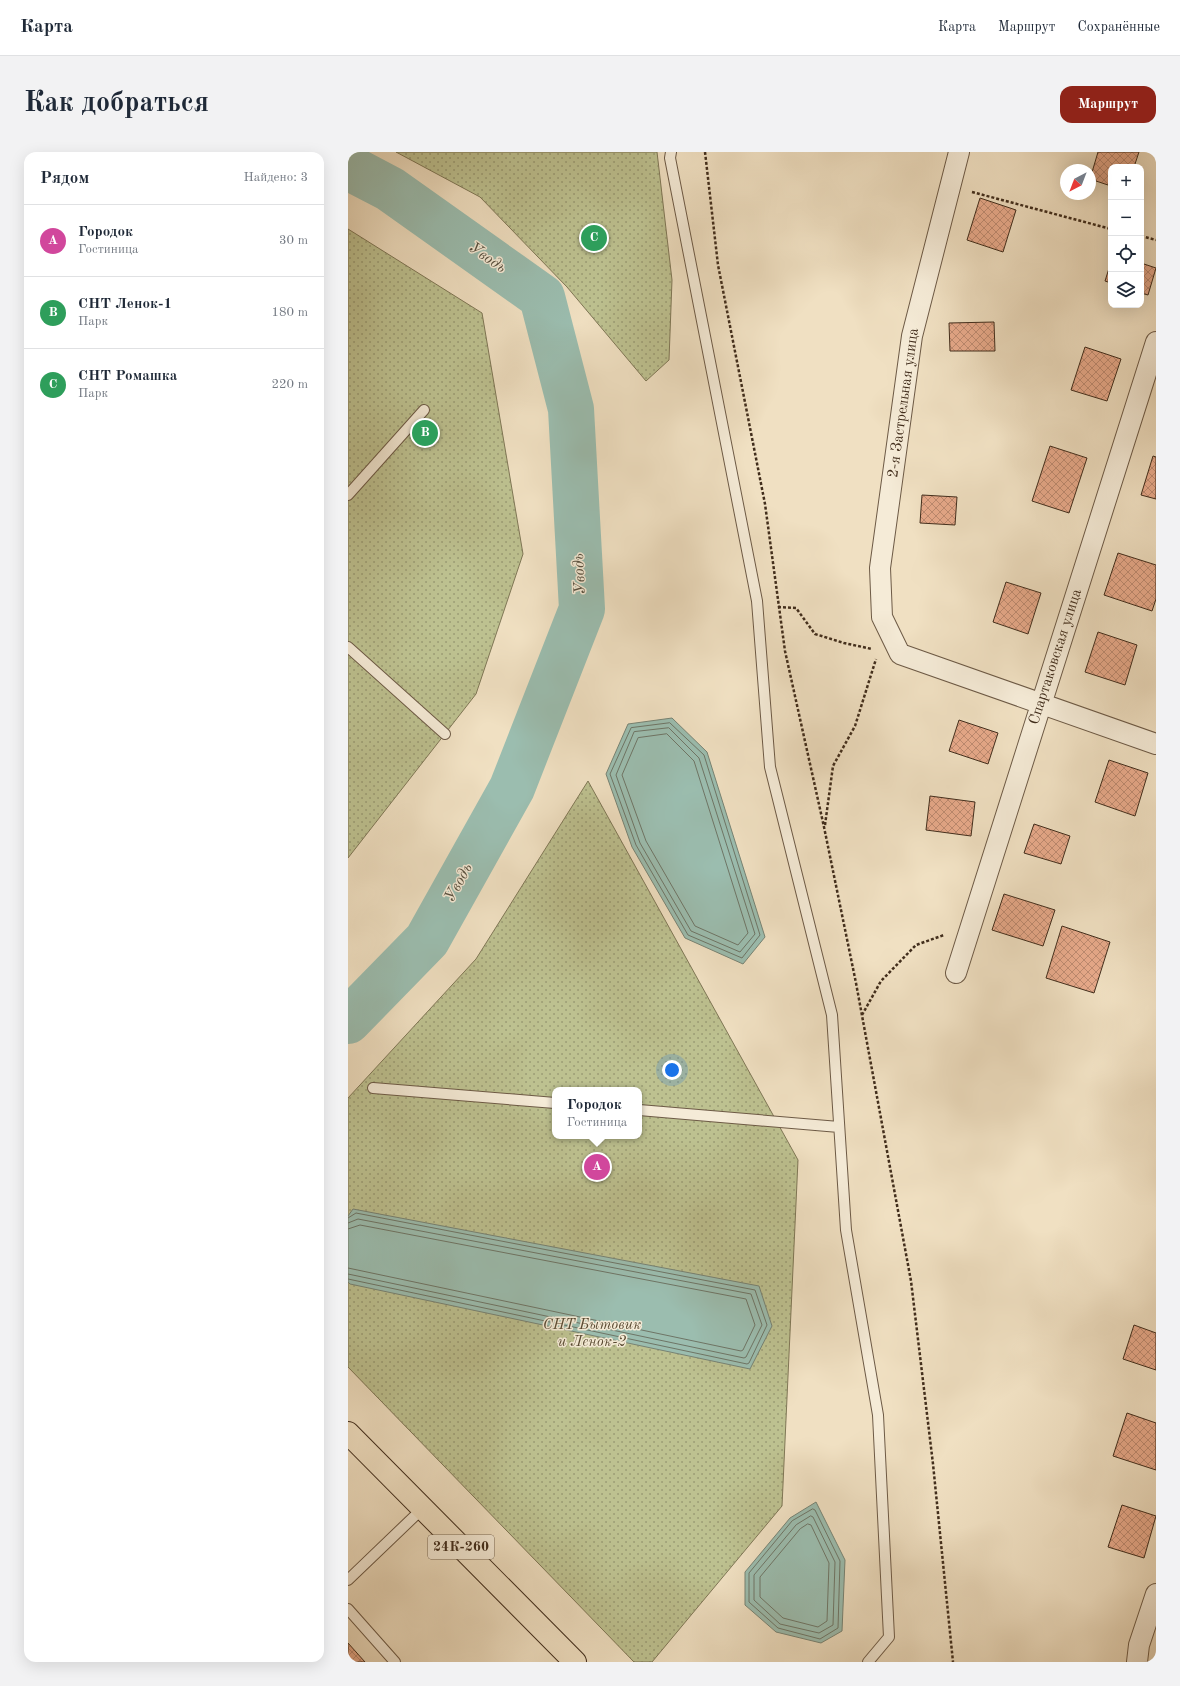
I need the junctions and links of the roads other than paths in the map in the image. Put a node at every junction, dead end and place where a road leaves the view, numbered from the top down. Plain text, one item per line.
1 (671, 152) edge
2 (959, 152) edge
3 (1156, 342) edge
4 (424, 410) dead end
5 (348, 496) edge
6 (348, 647) edge
7 (1042, 704) junction
8 (445, 734) dead end
9 (1156, 744) edge
10 (956, 973) dead end
11 (373, 1088) dead end
12 (552, 1103) edge
13 (642, 1110) edge
14 (839, 1127) junction
15 (348, 1433) edge
16 (422, 1508) junction
17 (348, 1580) edge
18 (1156, 1594) edge
19 (348, 1609) edge
20 (395, 1662) edge
21 (574, 1662) edge
22 (868, 1662) edge
23 (1137, 1662) edge

1 - 14 lane
2 - 7 street, 2-я Застрельная улица
3 - 7 street, Спартаковская улица
4 - 5 lane
6 - 8 lane
7 - 9 street
7 - 10 street, Спартаковская улица
11 - 12 lane
13 - 14 lane
14 - 22 lane
15 - 16 main road, 24К-260
16 - 17 lane
16 - 21 main road, 24К-260
18 - 23 street
19 - 20 lane

